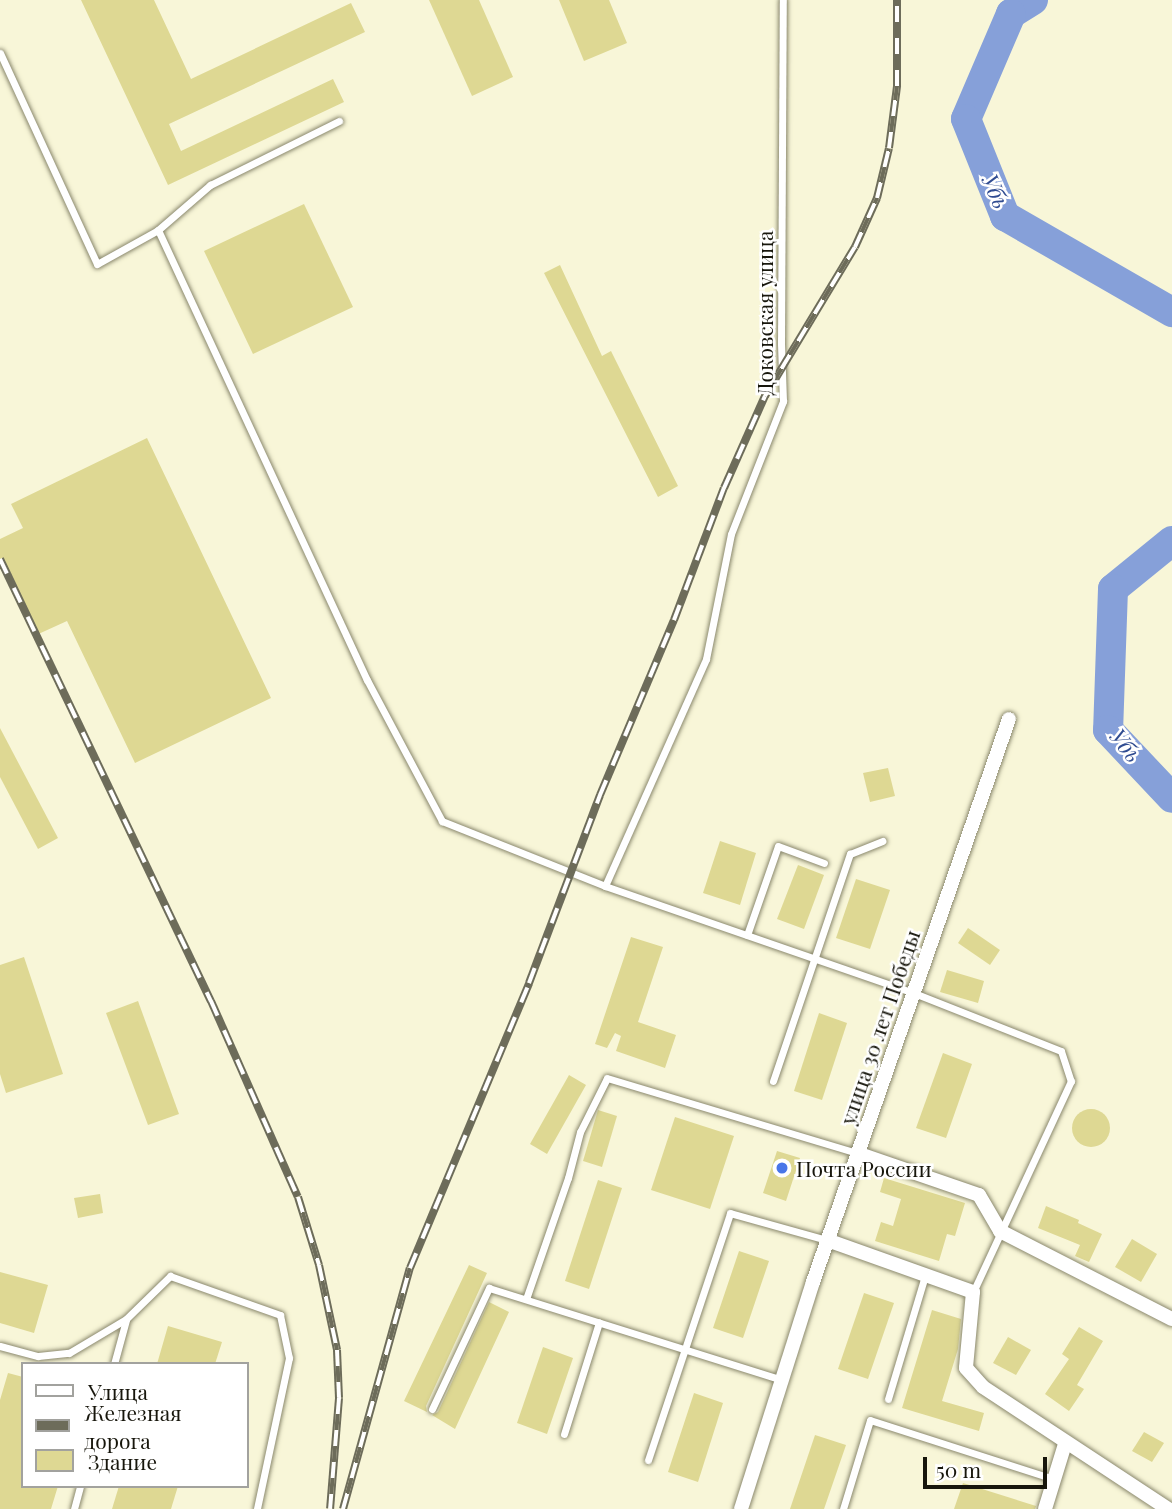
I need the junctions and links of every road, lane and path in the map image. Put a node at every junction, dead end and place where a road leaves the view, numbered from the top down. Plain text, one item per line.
1 (783, 0) edge
2 (0, 53) edge
3 (339, 121) dead end
4 (158, 230) junction
5 (1009, 719) dead end
6 (882, 841) dead end
7 (824, 863) dead end
8 (605, 886) junction
9 (747, 935) junction
10 (816, 959) junction
11 (914, 993) junction
12 (773, 1081) dead end
13 (858, 1153) junction
14 (1000, 1231) junction
15 (827, 1240) junction
16 (925, 1276) junction
17 (973, 1292) junction
18 (526, 1299) junction
19 (127, 1319) junction
20 (1172, 1319) edge
21 (600, 1322) junction
22 (0, 1346) edge
23 (684, 1349) junction
24 (115, 1362) edge
25 (782, 1380) junction
26 (888, 1399) dead end
27 (432, 1409) dead end
28 (564, 1434) dead end
29 (1065, 1444) junction
30 (648, 1460) dead end
31 (1054, 1479) junction
32 (79, 1488) edge
33 (74, 1509) edge
34 (257, 1509) edge
35 (741, 1509) edge
36 (843, 1509) edge
37 (1045, 1509) edge
38 (1168, 1509) edge

1 - 8 lane, Доковская улица
2 - 4 lane
3 - 4 lane
4 - 8 lane
5 - 11 street, улица 30 лет Победы
6 - 10 lane
7 - 9 lane
8 - 9 lane
9 - 10 lane
10 - 11 lane
10 - 12 lane
11 - 13 street, улица 30 лет Победы
11 - 14 lane
13 - 14 street
13 - 15 street, улица 30 лет Победы
13 - 18 lane
14 - 17 lane
14 - 20 street
15 - 16 street
15 - 23 lane
15 - 25 street, улица 30 лет Победы
16 - 17 street
16 - 26 lane
17 - 29 street
18 - 21 lane
18 - 27 lane
19 - 22 lane
19 - 24 lane
19 - 34 lane
21 - 23 lane
21 - 28 lane
23 - 25 lane
23 - 30 lane
25 - 35 street, улица 30 лет Победы
29 - 31 street
29 - 38 street
31 - 36 lane
31 - 37 street
32 - 33 lane

